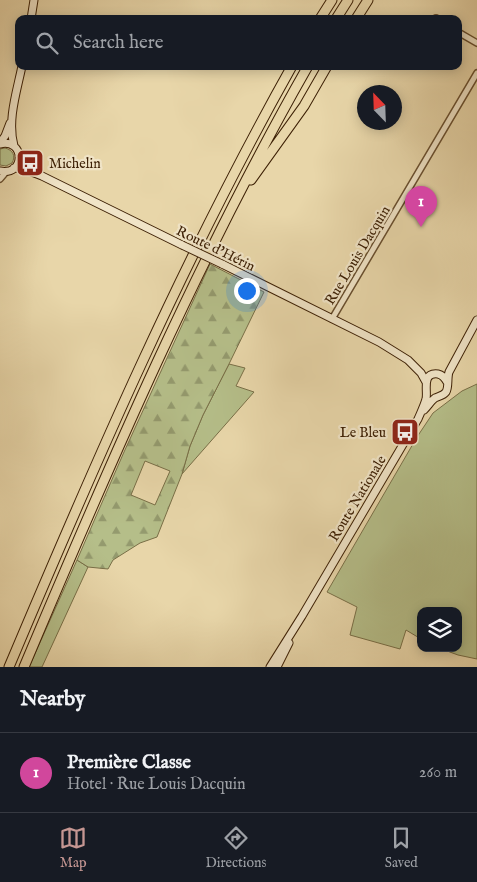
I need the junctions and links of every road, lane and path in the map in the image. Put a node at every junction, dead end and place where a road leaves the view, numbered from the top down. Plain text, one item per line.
1 (34, 0) edge
2 (332, 0) edge
3 (348, 0) edge
4 (368, 0) edge
5 (32, 15) edge
6 (323, 15) edge
7 (339, 15) edge
8 (359, 15) edge
9 (462, 34) edge
10 (477, 43) edge
11 (21, 70) edge
12 (290, 70) edge
13 (306, 70) edge
14 (325, 70) edge
15 (477, 73) edge
16 (13, 116) junction
17 (0, 143) edge
18 (14, 146) junction
19 (19, 156) junction
20 (14, 168) junction
21 (3, 171) edge
22 (42, 176) junction
23 (0, 179) edge
24 (224, 222) junction
25 (332, 319) junction
26 (477, 319) edge
27 (379, 342) junction
28 (436, 374) junction
29 (426, 382) junction
30 (447, 382) junction
31 (427, 391) junction
32 (438, 396) junction
33 (418, 418) junction
34 (302, 616) junction
35 (9, 667) edge
36 (24, 667) edge
37 (270, 667) edge
38 (276, 667) edge

1 - 5 street
2 - 6 highway
3 - 7 highway
4 - 8 highway
9 - 10 street
11 - 16 street
12 - 35 highway
13 - 24 highway
14 - 24 highway
15 - 25 street, Rue Louis Dacquin
16 - 17 street
16 - 18 street
17 - 18 street
18 - 19 street
19 - 20 street
19 - 22 street, Route d'Hérin
20 - 21 street
20 - 22 street, Route d'Hérin
21 - 23 street
22 - 25 street, Route d'Hérin, bridge
24 - 36 highway
25 - 27 street, Route d'Hérin
26 - 28 street
26 - 30 street
27 - 28 street, Route d'Hérin
27 - 29 street, Route d'Hérin
28 - 29 street
28 - 30 street
29 - 31 street
30 - 32 street
31 - 32 street
31 - 33 street, Route Nationale
32 - 33 street
33 - 34 street, Route Nationale
34 - 37 street, Route Nationale
34 - 38 street, Route Nationale

